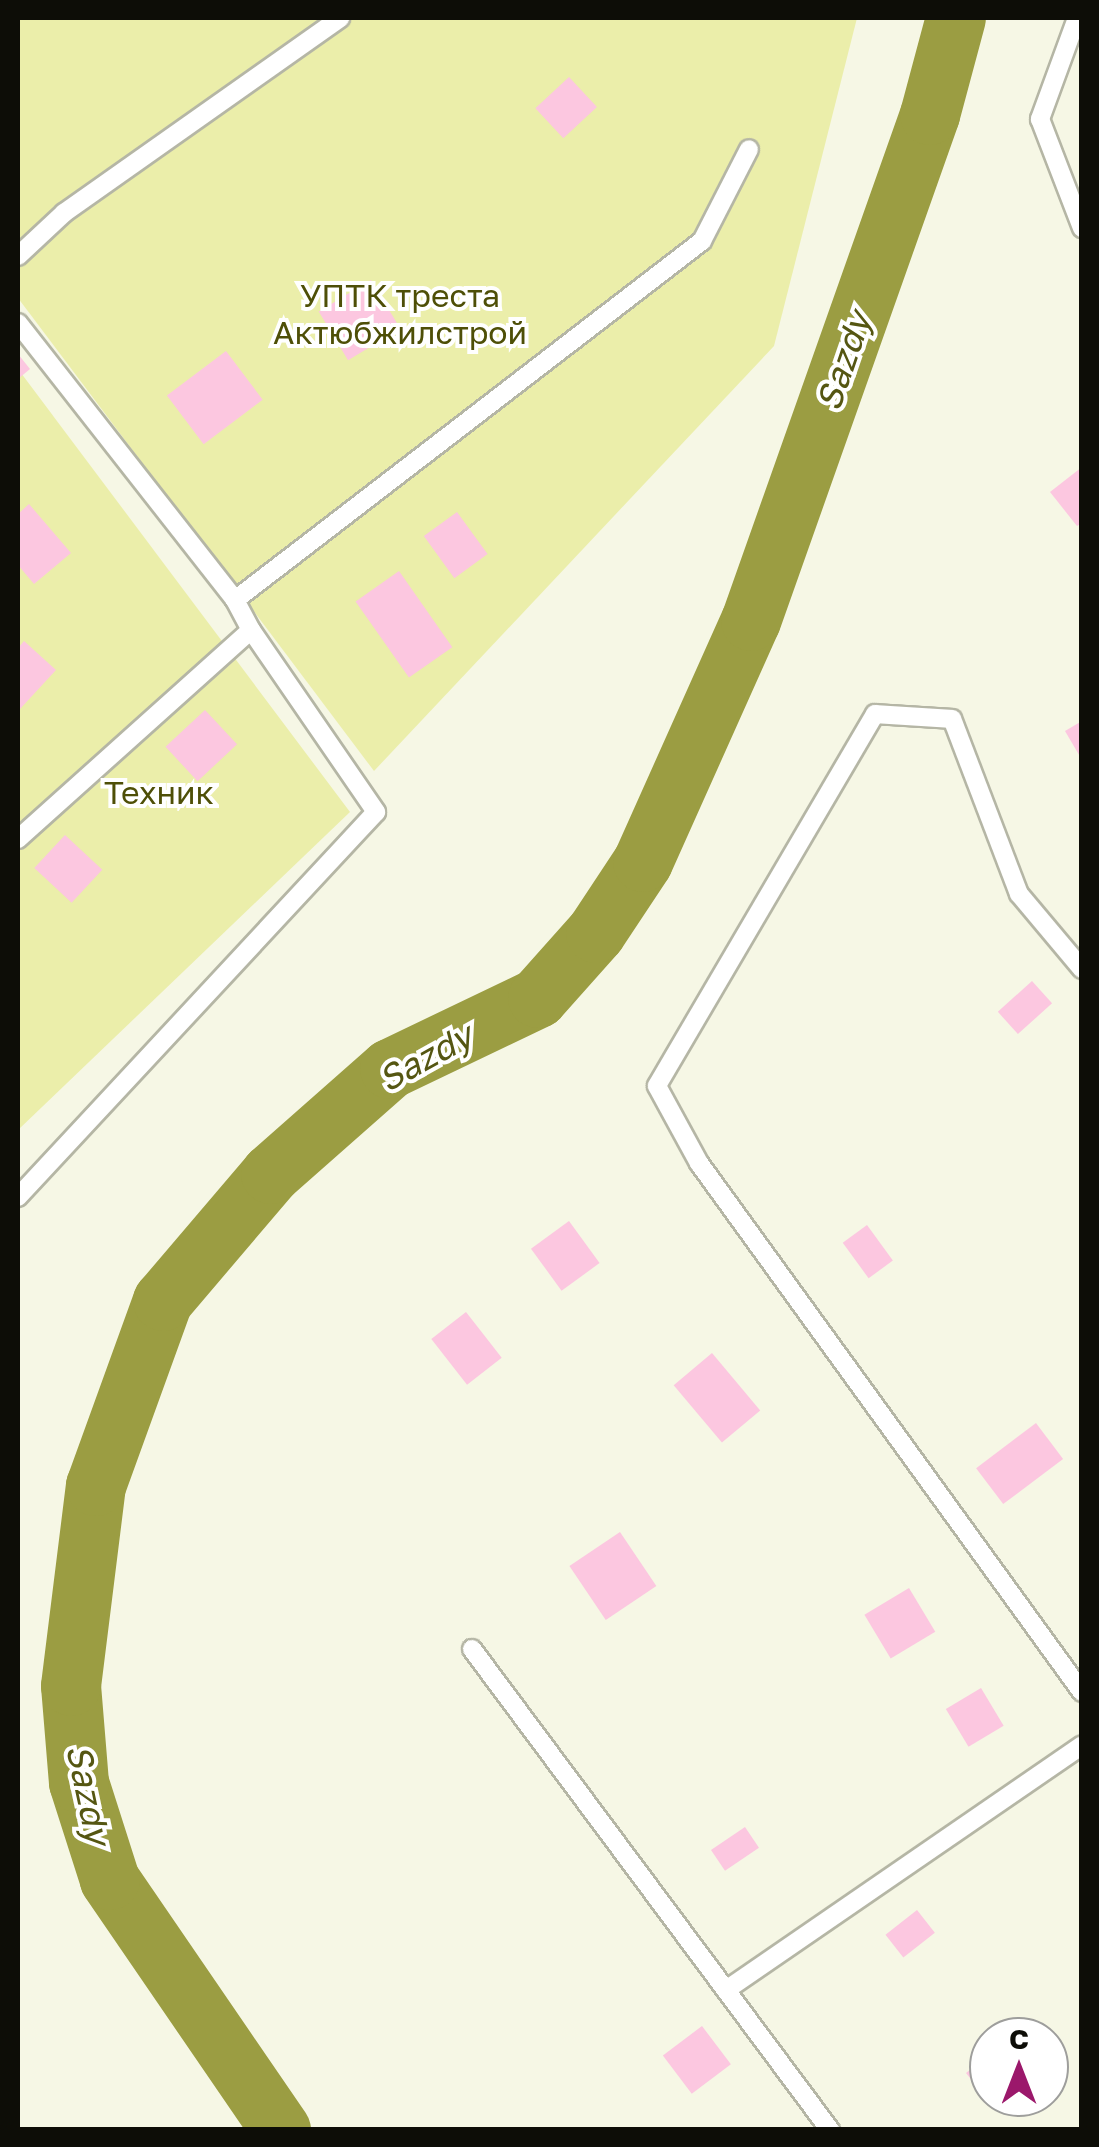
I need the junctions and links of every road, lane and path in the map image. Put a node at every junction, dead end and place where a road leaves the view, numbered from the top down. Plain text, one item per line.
1 (340, 18) edge
2 (1076, 18) edge
3 (749, 149) dead end
4 (1082, 228) edge
5 (18, 256) edge
6 (18, 323) edge
7 (234, 600) junction
8 (251, 630) junction
9 (18, 840) edge
10 (1082, 969) edge
11 (18, 1196) edge
12 (472, 1649) dead end
13 (1082, 1692) edge
14 (1082, 1746) edge
15 (726, 1990) junction
16 (830, 2130) edge

1 - 5 lane
2 - 4 lane
3 - 7 lane
6 - 7 lane
7 - 8 lane
8 - 9 lane
8 - 11 lane
10 - 13 lane
12 - 15 lane
14 - 15 lane
15 - 16 lane

